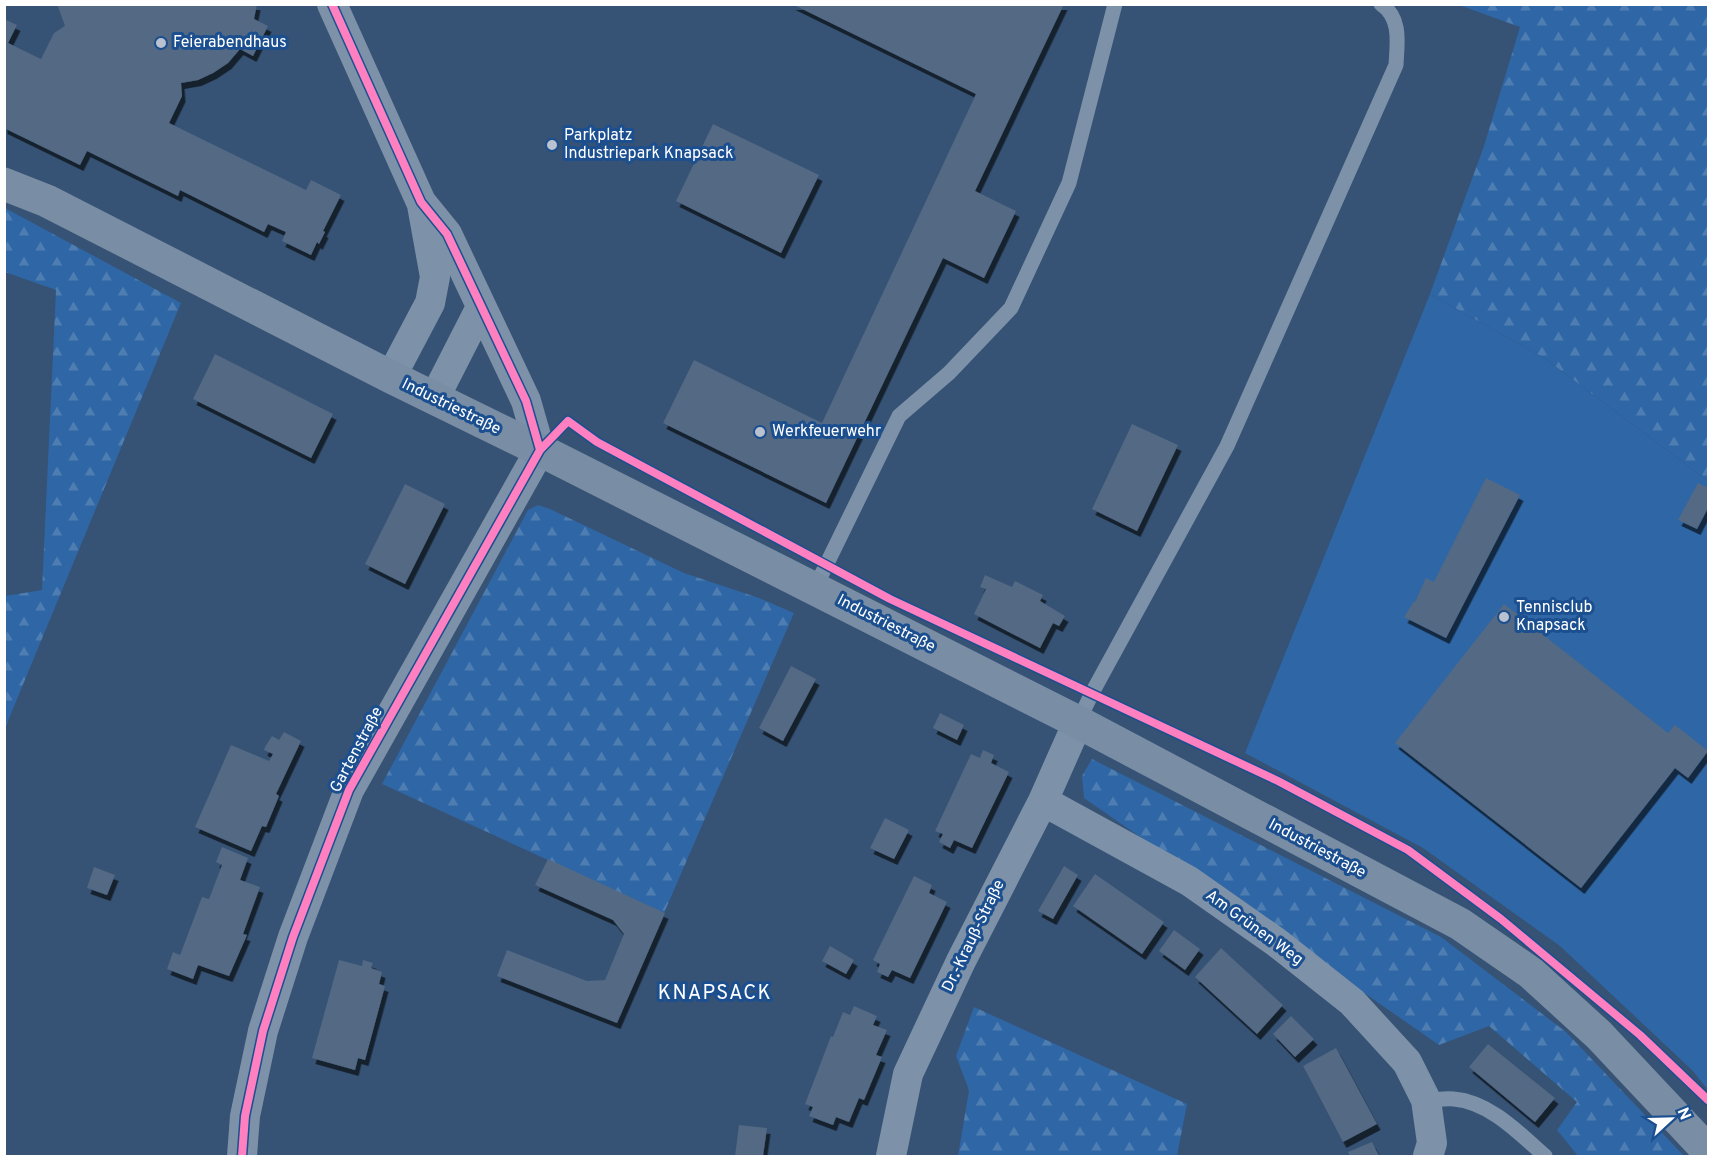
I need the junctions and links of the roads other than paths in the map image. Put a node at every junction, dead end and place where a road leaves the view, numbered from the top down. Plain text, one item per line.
1 (332, 4) edge
2 (1115, 4) edge
3 (1381, 4) edge
4 (4, 184) edge
5 (421, 202) junction
6 (481, 307) junction
7 (391, 377) junction
8 (434, 399) junction
9 (540, 450) junction
10 (815, 588) junction
11 (1077, 722) junction
12 (1043, 801) junction
13 (1426, 1101) junction
14 (1708, 1151) edge
15 (242, 1156) edge
16 (891, 1156) edge
17 (1428, 1156) edge
18 (1545, 1156) edge

1 - 5 street
2 - 10 lane
3 - 11 lane
4 - 7 main road, Industriestraße
5 - 6 street
5 - 7 street
6 - 8 street
6 - 9 street
7 - 8 main road, Industriestraße
8 - 9 main road, Industriestraße
9 - 10 main road, Industriestraße
9 - 15 street, Gartenstraße
10 - 11 main road, Industriestraße
11 - 12 street, Dr.-Krauß-Straße
11 - 14 main road, Industriestraße
12 - 13 street, Am Grünen Weg
12 - 16 street, Dr.-Krauß-Straße
13 - 17 street, Am Grünen Weg
13 - 18 lane

